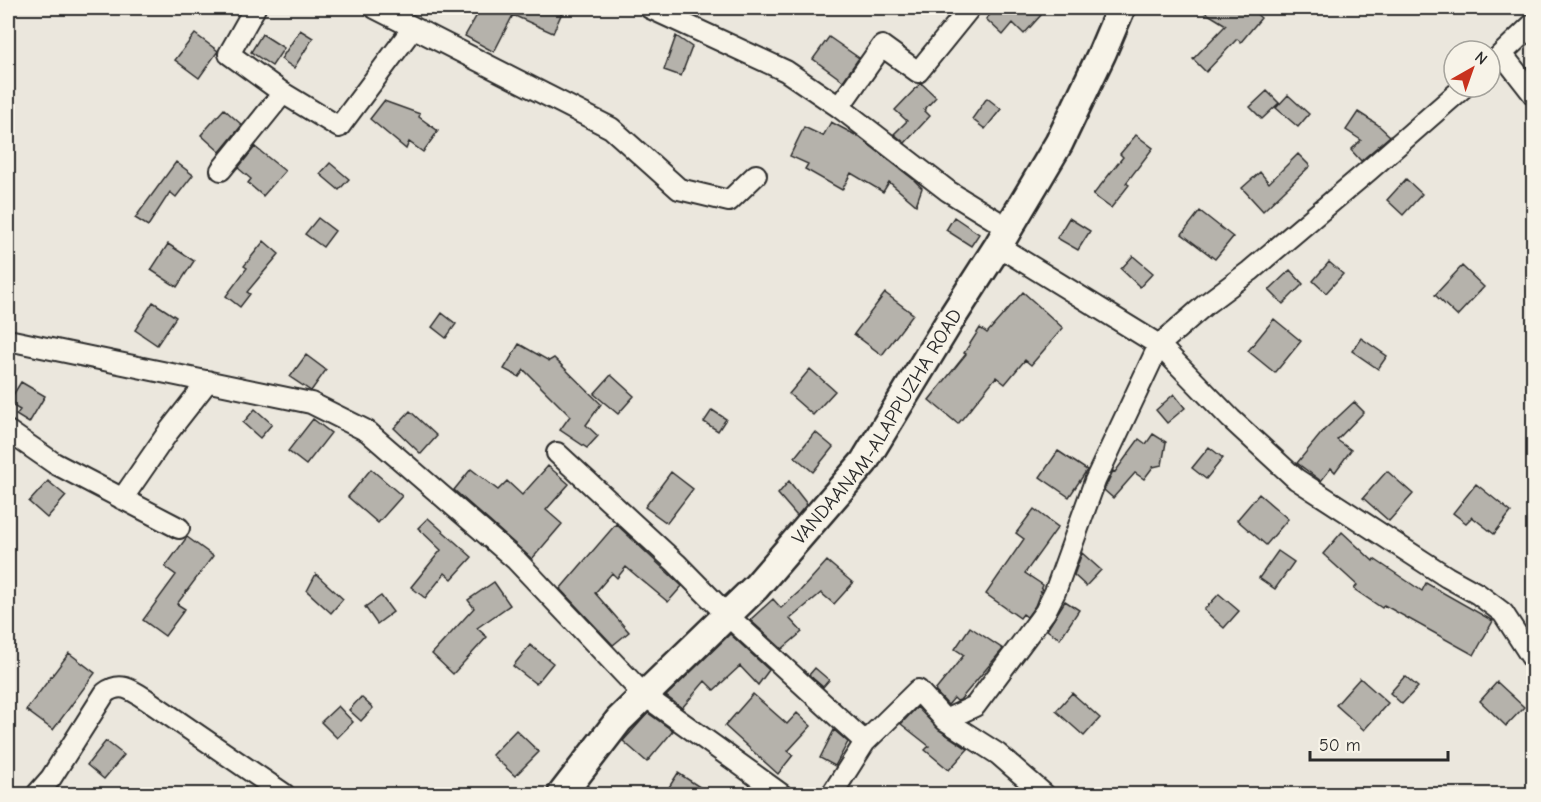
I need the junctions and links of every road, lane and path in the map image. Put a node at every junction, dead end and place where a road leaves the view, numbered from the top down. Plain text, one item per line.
1 (255, 8) edge
2 (375, 8) edge
3 (650, 8) edge
4 (1122, 8) edge
5 (969, 9) edge
6 (1533, 23) edge
7 (413, 28) junction
8 (1502, 53) edge
9 (1502, 65) edge
10 (283, 93) junction
11 (1533, 95) edge
12 (1450, 99) edge
13 (839, 106) junction
14 (221, 170) dead end
15 (756, 175) dead end
16 (1003, 237) junction
17 (8, 340) edge
18 (1159, 345) junction
19 (208, 381) junction
20 (8, 431) edge
21 (557, 453) dead end
22 (122, 499) junction
23 (179, 528) dead end
24 (727, 615) junction
25 (1533, 661) edge
26 (645, 696) junction
27 (945, 720) junction
28 (865, 742) junction
29 (37, 795) edge
30 (284, 795) edge
31 (562, 795) edge
32 (781, 795) edge
33 (832, 795) edge
34 (1044, 795) edge

1 - 10 street
2 - 7 street
3 - 13 street
4 - 16 main road, VANDAANAM-ALAPPUZHA ROAD
5 - 13 street
6 - 8 street
7 - 10 street
7 - 15 street
9 - 11 street
10 - 14 street
12 - 18 street
13 - 16 street
16 - 18 street
16 - 24 main road, VANDAANAM-ALAPPUZHA ROAD
17 - 19 street
18 - 25 street
18 - 27 street
19 - 22 street
19 - 26 street
20 - 22 street
21 - 24 street
22 - 23 street
24 - 26 main road, VANDAANAM-ALAPPUZHA ROAD
24 - 28 street
26 - 31 main road, VANDAANAM-ALAPPUZHA ROAD
26 - 32 street
27 - 28 street
27 - 34 street
28 - 33 street
29 - 30 street

